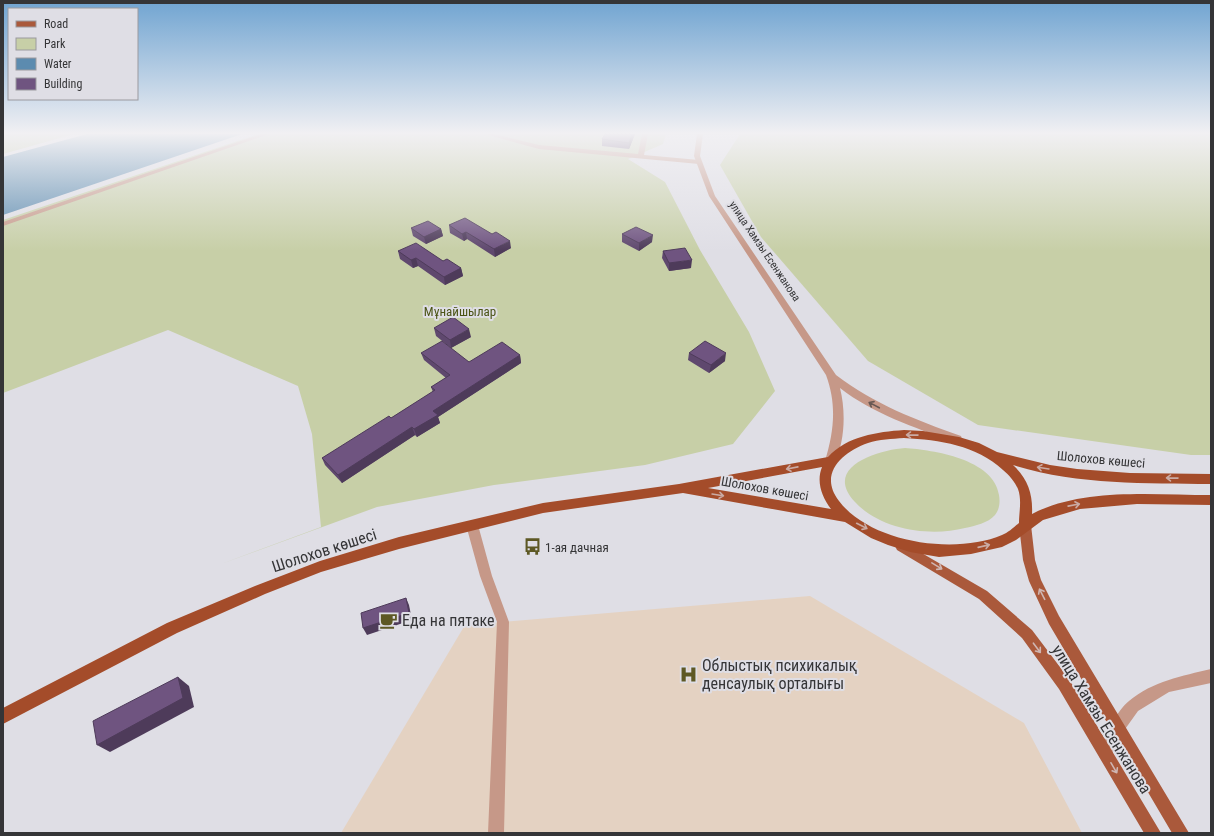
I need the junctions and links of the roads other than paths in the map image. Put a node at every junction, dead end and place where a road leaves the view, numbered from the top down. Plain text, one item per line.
1 (152, 173) edge
2 (703, 173) edge
3 (3, 224) edge
4 (831, 375) junction
5 (975, 446) junction
6 (991, 453) junction
7 (830, 461) junction
8 (1211, 479) edge
9 (679, 489) junction
10 (1211, 500) edge
11 (845, 517) junction
12 (472, 525) junction
13 (1025, 525) junction
14 (878, 534) junction
15 (1211, 676) edge
16 (3, 716) edge
17 (1118, 727) junction
18 (1105, 753) junction
19 (496, 833) edge
20 (1153, 833) edge
21 (1182, 833) edge

1 - 3 street
2 - 4 street, улица Хамзы Есенжанова
5 -> 4 street
4 - 7 street
5 - 6 highway
5 -> 7 highway
8 -> 6 highway, Шолохов көшесі
6 - 13 highway
7 -> 9 highway, Шолохов көшесі
7 - 11 highway
9 -> 11 highway, Шолохов көшесі
9 - 12 highway, Шолохов көшесі
13 -> 10 highway
11 -> 14 highway
12 - 16 highway, Шолохов көшесі
12 - 19 street
14 -> 13 highway
17 -> 13 main road, улица Хамзы Есенжанова
14 -> 18 main road, улица Хамзы Есенжанова
15 - 17 street
17 - 18 street
17 - 21 main road, улица Хамзы Есенжанова
18 -> 20 main road, улица Хамзы Есенжанова

